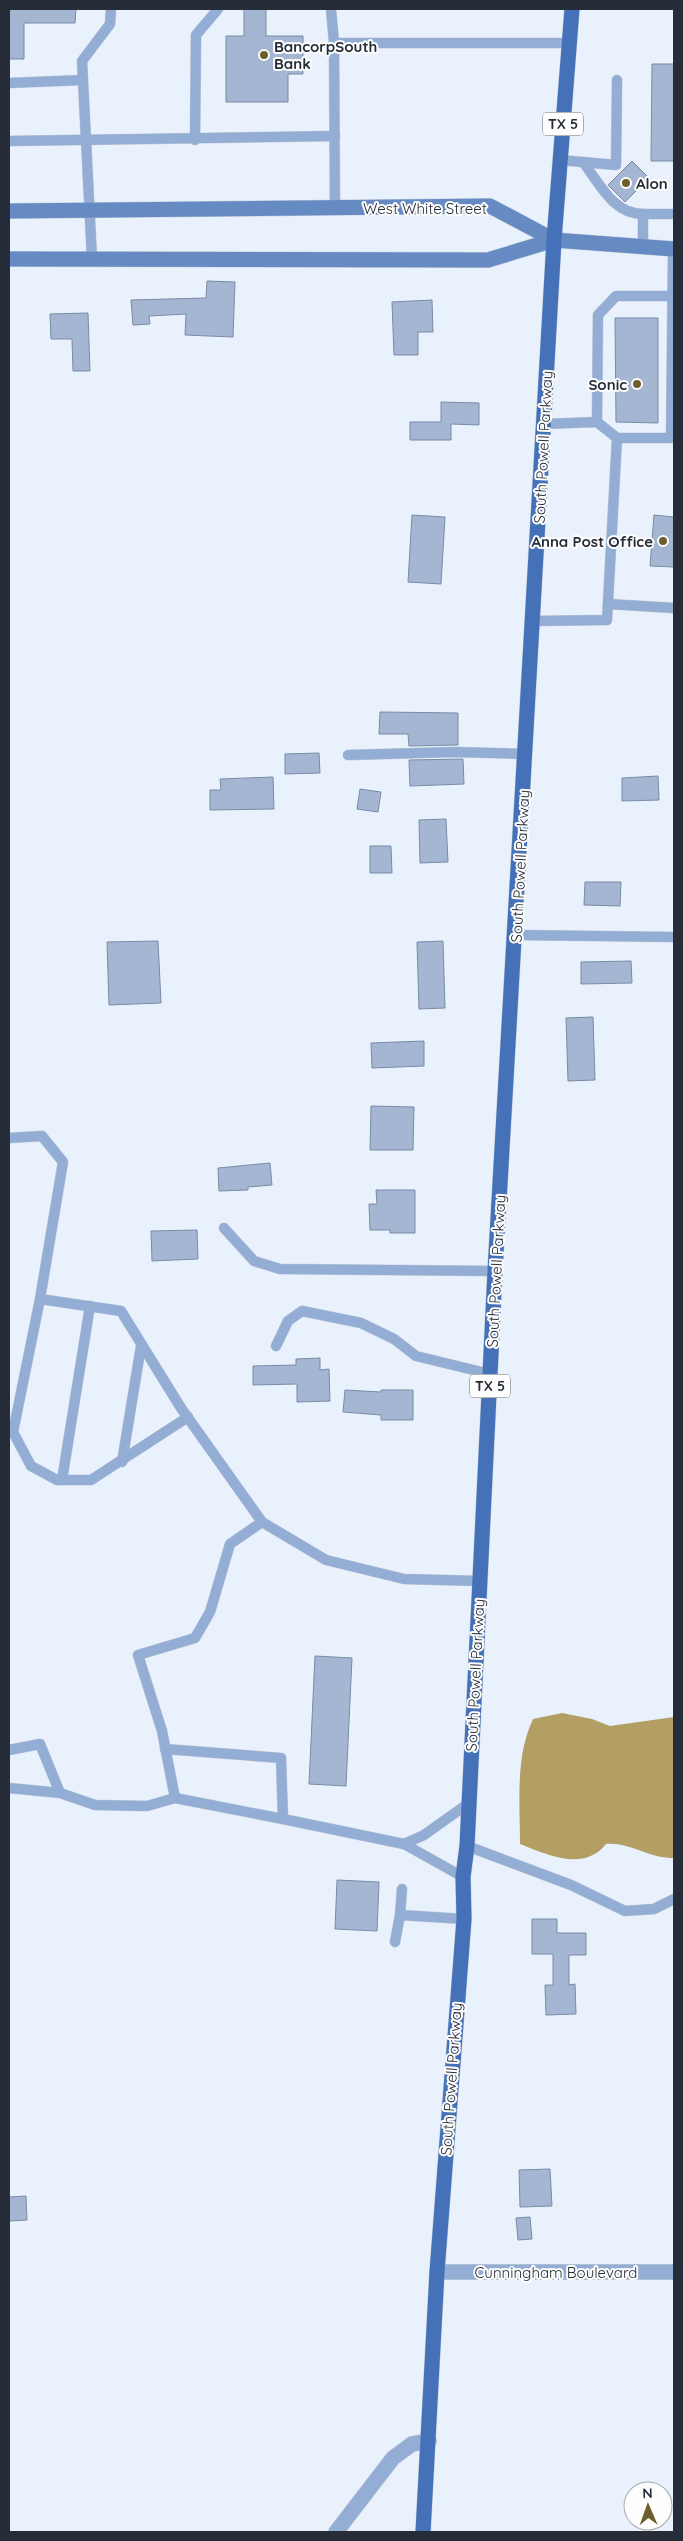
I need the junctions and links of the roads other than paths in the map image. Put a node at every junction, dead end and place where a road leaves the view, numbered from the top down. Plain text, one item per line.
1 (111, 9) edge
2 (218, 9) edge
3 (332, 9) edge
4 (572, 9) edge
5 (334, 43) junction
6 (569, 43) junction
7 (83, 80) junction
8 (616, 80) dead end
9 (9, 83) edge
10 (335, 136) junction
11 (195, 140) junction
12 (9, 141) edge
13 (86, 141) junction
14 (560, 160) junction
15 (583, 162) junction
16 (335, 208) junction
17 (9, 210) edge
18 (90, 210) junction
19 (644, 214) junction
20 (674, 214) edge
21 (554, 240) junction
22 (643, 246) junction
23 (674, 249) edge
24 (9, 259) edge
25 (92, 259) junction
26 (673, 296) junction
27 (598, 422) junction
28 (544, 424) junction
29 (617, 438) junction
30 (608, 604) junction
31 (674, 608) edge
32 (533, 621) junction
33 (526, 754) junction
34 (348, 755) dead end
35 (516, 935) junction
36 (674, 938) edge
37 (9, 1138) edge
38 (224, 1228) dead end
39 (495, 1272) junction
40 (40, 1299) junction
41 (90, 1306) junction
42 (141, 1346) junction
43 (276, 1346) dead end
44 (490, 1374) junction
45 (188, 1417) junction
46 (11, 1431) edge
47 (122, 1462) junction
48 (62, 1480) junction
49 (262, 1522) junction
50 (480, 1581) junction
51 (165, 1749) junction
52 (9, 1750) edge
53 (9, 1788) edge
54 (60, 1793) junction
55 (175, 1798) junction
56 (469, 1803) junction
57 (283, 1819) junction
58 (404, 1844) junction
59 (467, 1846) junction
60 (463, 1877) junction
61 (402, 1889) dead end
62 (674, 1899) edge
63 (400, 1915) junction
64 (464, 1919) junction
65 (396, 1942) dead end
66 (437, 2272) junction
67 (674, 2272) edge
68 (429, 2441) junction
69 (336, 2532) edge
70 (423, 2532) edge

1 - 7 lane
2 - 11 lane
3 - 5 lane
4 - 6 main road, South Powell Parkway / TX 5
5 - 6 lane
5 - 10 lane
6 - 14 main road, South Powell Parkway / TX 5
7 - 9 lane
7 - 13 lane
8 - 15 lane
10 - 11 lane
10 - 16 lane
11 - 13 lane
12 - 13 lane
13 - 18 lane
14 - 15 lane
14 - 21 main road, South Powell Parkway / TX 5
15 - 19 lane
16 - 18 main road, West White Street
16 - 21 main road, West White Street
17 - 18 main road, West White Street
18 - 25 lane
19 - 20 lane
19 - 22 lane
21 - 22 main road
21 - 25 main road
21 - 28 main road, South Powell Parkway / TX 5
22 - 23 main road
23 - 26 lane
24 - 25 main road
26 - 27 lane
26 - 29 lane
27 - 28 lane
27 - 29 lane
28 - 32 main road, South Powell Parkway / TX 5
29 - 30 lane
30 - 31 lane
30 - 32 lane
32 - 33 main road, South Powell Parkway / TX 5
33 - 34 lane
33 - 35 main road, South Powell Parkway / TX 5
35 - 36 lane
35 - 39 main road, South Powell Parkway / TX 5
37 - 40 lane
38 - 39 lane
39 - 44 main road, South Powell Parkway / TX 5
40 - 41 lane
40 - 46 lane
41 - 42 lane
41 - 48 lane
42 - 45 lane
42 - 47 lane
43 - 44 lane
44 - 50 main road, South Powell Parkway / TX 5
45 - 47 lane
45 - 49 lane
46 - 48 lane
47 - 48 lane
49 - 50 lane
49 - 51 lane
50 - 56 main road, South Powell Parkway / TX 5
51 - 55 lane
51 - 57 lane
52 - 54 lane
53 - 54 lane
54 - 55 lane
55 - 57 lane
56 - 58 lane
56 - 59 main road, South Powell Parkway / TX 5
57 - 58 lane
58 - 60 lane
59 - 60 main road, South Powell Parkway / TX 5
59 - 62 lane
60 - 64 main road, South Powell Parkway / TX 5
61 - 63 lane
63 - 64 lane
63 - 65 lane
64 - 66 main road, South Powell Parkway / TX 5
66 - 67 street, Cunningham Boulevard
66 - 68 main road, South Powell Parkway / TX 5
68 - 69 street
68 - 70 main road, South Powell Parkway / TX 5

